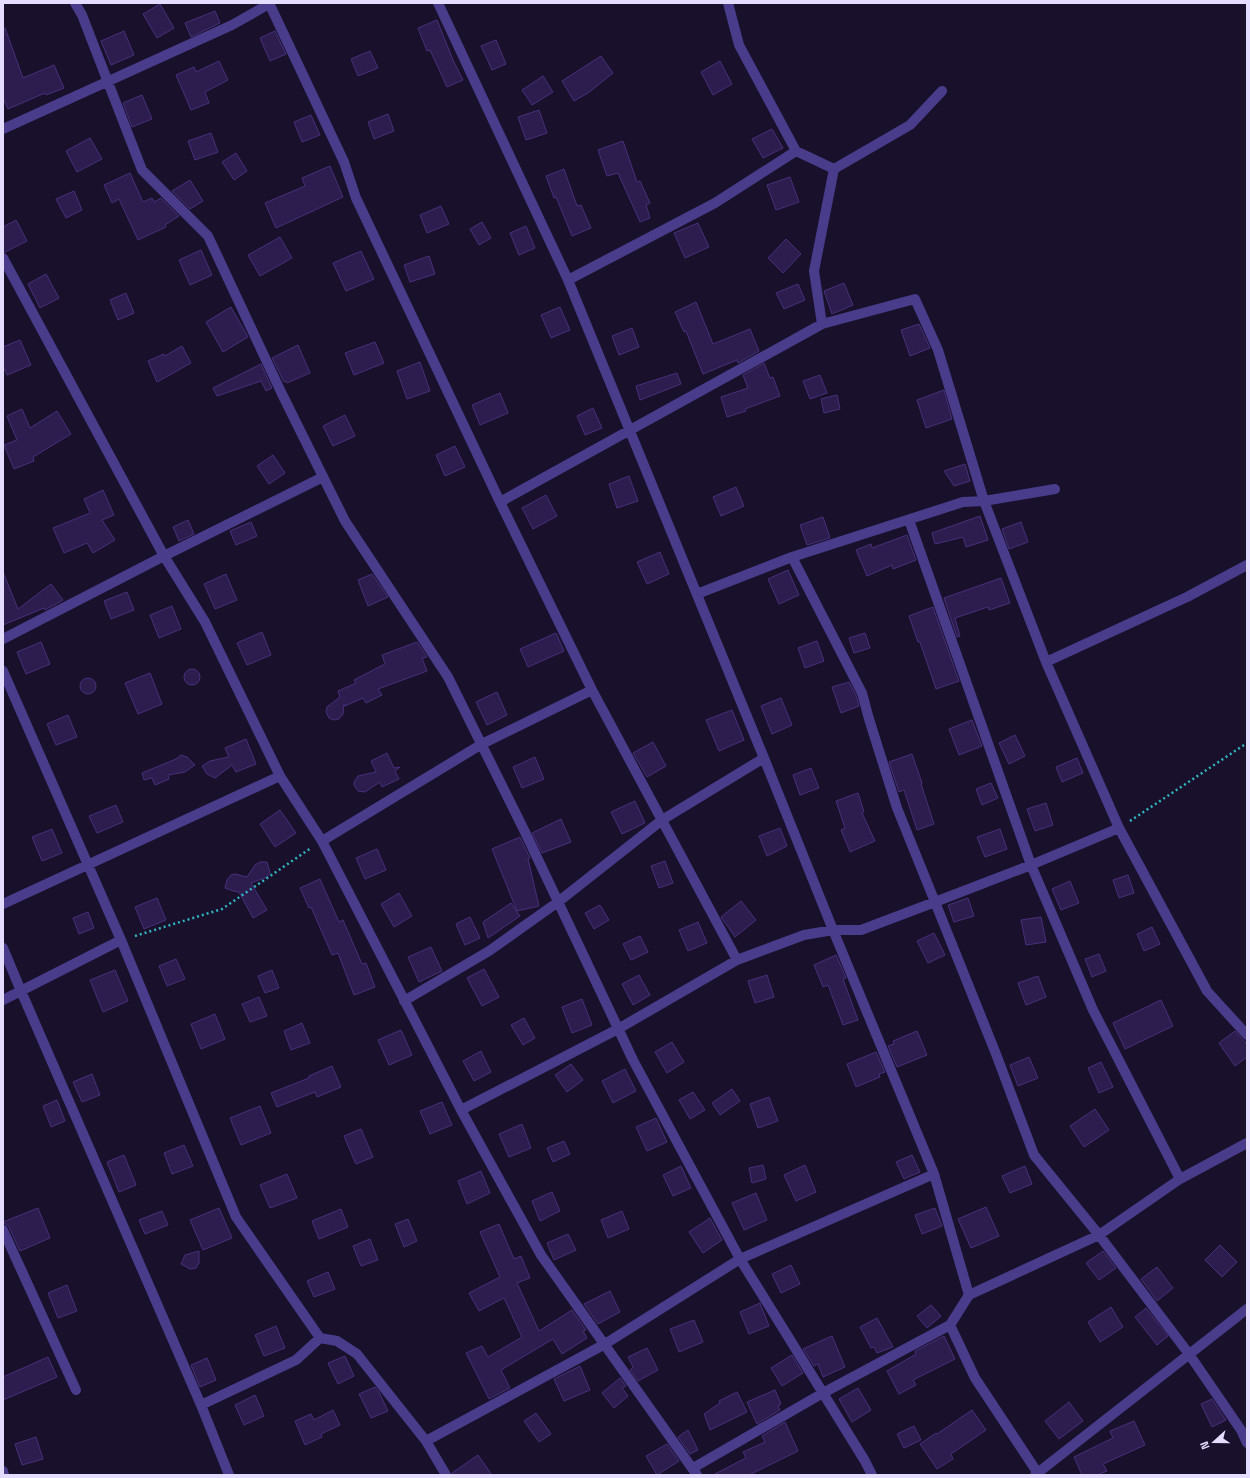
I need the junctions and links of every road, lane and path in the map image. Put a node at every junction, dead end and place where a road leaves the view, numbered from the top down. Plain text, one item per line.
1 (75, 3) edge
2 (438, 3) edge
3 (728, 3) edge
4 (269, 4) edge
5 (108, 82) junction
6 (942, 91) dead end
7 (3, 129) edge
8 (796, 151) junction
9 (834, 170) junction
10 (3, 258) edge
11 (568, 280) junction
12 (822, 324) junction
13 (629, 431) junction
14 (323, 477) junction
15 (1055, 489) dead end
16 (984, 501) junction
17 (500, 502) junction
18 (908, 520) junction
19 (164, 556) junction
20 (792, 557) junction
21 (1247, 565) edge
22 (697, 594) junction
23 (3, 639) edge
24 (1046, 662) junction
25 (3, 671) edge
26 (592, 690) junction
27 (482, 744) junction
28 (1247, 744) edge
29 (764, 758) junction
30 (280, 776) junction
31 (662, 820) junction
32 (1119, 828) junction
33 (322, 841) junction
34 (88, 864) junction
35 (1031, 865) junction
36 (558, 902) junction
37 (935, 902) junction
38 (3, 904) edge
39 (833, 930) junction
40 (121, 940) junction
41 (3, 948) edge
42 (737, 960) junction
43 (21, 991) junction
44 (3, 1000) edge
45 (404, 1001) junction
46 (618, 1029) junction
47 (1247, 1035) edge
48 (462, 1110) junction
49 (1247, 1143) edge
50 (934, 1174) junction
51 (1180, 1179) junction
52 (3, 1230) edge
53 (1099, 1235) junction
54 (740, 1259) junction
55 (969, 1295) junction
56 (1247, 1309) edge
57 (950, 1325) junction
58 (320, 1338) junction
59 (605, 1344) junction
60 (1190, 1354) junction
61 (76, 1390) dead end
62 (823, 1393) junction
63 (201, 1406) junction
64 (426, 1441) junction
65 (1247, 1443) edge
66 (3, 1471) edge
67 (695, 1471) edge
68 (1037, 1474) edge
69 (4, 1475) edge
70 (229, 1475) edge
71 (446, 1475) edge
72 (872, 1475) edge

1 - 5 street
2 - 11 street
3 - 8 street
4 - 5 street
4 - 17 street
5 - 7 street
5 - 14 street
6 - 9 street
8 - 9 street
8 - 11 street
9 - 12 street
10 - 19 street
11 - 13 street
12 - 13 street
12 - 16 street
13 - 17 street
13 - 22 street
14 - 19 street
14 - 27 street
15 - 16 street
16 - 18 street
16 - 24 street
17 - 26 street
18 - 20 street
18 - 35 street
19 - 23 street
19 - 30 street
20 - 22 street
20 - 37 street
21 - 24 street
22 - 29 street
24 - 32 street
25 - 34 street
26 - 27 street
26 - 31 street
27 - 33 street
27 - 36 street
28 - 32 path
29 - 31 street
29 - 39 street
30 - 33 street
30 - 34 street
31 - 36 street
31 - 42 street
32 - 35 street
32 - 47 street
33 - 40 path
33 - 45 street
34 - 38 street
34 - 40 street
35 - 37 street
35 - 51 street
36 - 45 street
36 - 46 street
37 - 39 street
37 - 53 street
39 - 42 street
39 - 50 street
40 - 43 street
40 - 58 street
41 - 43 street
42 - 46 street
43 - 44 street
43 - 63 street
45 - 48 street
46 - 48 street
46 - 54 street
48 - 59 street
49 - 51 street
50 - 54 street
50 - 55 street
51 - 53 street
52 - 61 street
53 - 55 street
53 - 60 street
54 - 59 street
54 - 62 street
55 - 57 street
56 - 60 street
57 - 62 street
57 - 68 street
58 - 63 street
58 - 64 street
59 - 64 street
59 - 67 street
60 - 65 street
60 - 68 street
62 - 67 street
62 - 72 street
63 - 70 street
64 - 71 street
66 - 69 street

